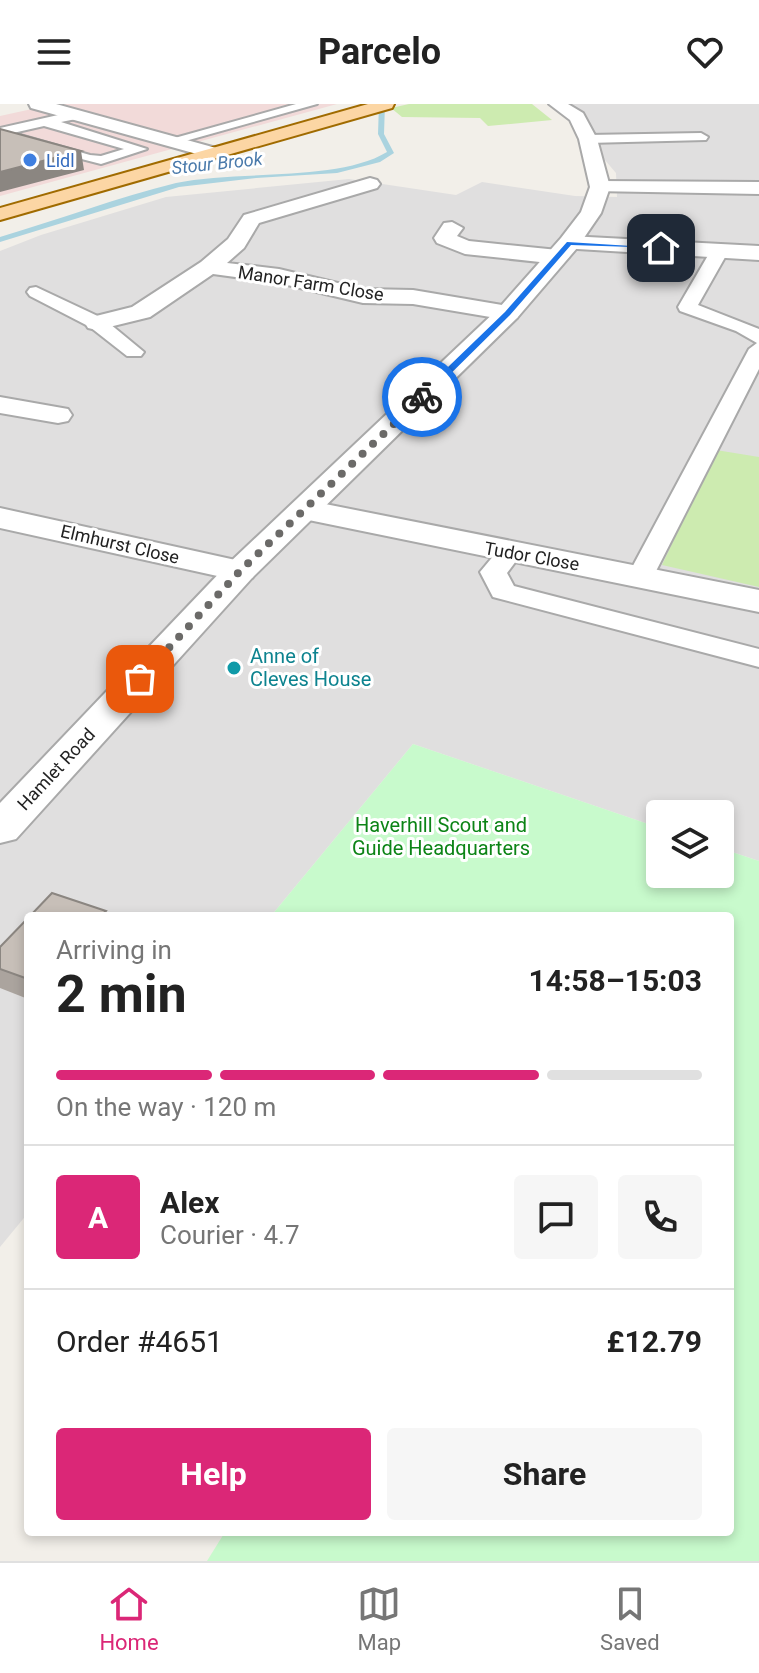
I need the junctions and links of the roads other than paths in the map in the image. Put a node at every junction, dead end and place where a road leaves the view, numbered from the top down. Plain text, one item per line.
1 (311, 104) edge
2 (557, 104) edge
3 (30, 105) edge
4 (378, 106) edge
5 (76, 115) junction
6 (44, 122) junction
7 (169, 133) junction
8 (702, 137) dead end
9 (588, 139) junction
10 (210, 152) junction
11 (370, 184) dead end
12 (600, 187) junction
13 (759, 188) edge
14 (0, 214) edge
15 (452, 228) dead end
16 (564, 250) junction
17 (719, 252) junction
18 (759, 253) edge
19 (209, 267) junction
20 (36, 292) dead end
21 (508, 313) junction
22 (97, 323) junction
23 (759, 338) edge
24 (759, 349) edge
25 (134, 352) dead end
26 (0, 405) edge
27 (58, 415) dead end
28 (305, 510) junction
29 (0, 518) edge
30 (509, 553) junction
31 (240, 571) junction
32 (641, 575) junction
33 (759, 601) edge
34 (759, 658) edge
35 (0, 829) edge

1 - 7 lane
2 - 9 street
3 - 5 street
4 - 10 main road
5 - 6 lane
5 - 7 street
6 - 6 lane
7 - 10 street
8 - 9 lane
9 - 12 street
10 - 14 main road
11 - 19 street, Manor Farm Close
12 - 13 street
12 - 16 street, Hamlet Road
15 - 16 street
16 - 17 street
16 - 21 street, Hamlet Road
17 - 18 street
17 - 23 lane
19 - 21 street, Manor Farm Close
19 - 22 street, Manor Farm Close
20 - 22 lane
21 - 28 street, Hamlet Road
22 - 25 lane
24 - 32 lane
26 - 27 street
28 - 30 street, Tudor Close
28 - 31 street, Hamlet Road
29 - 31 street, Elmhurst Close
30 - 32 street, Tudor Close
30 - 34 lane
31 - 35 street, Hamlet Road
32 - 33 street, Tudor Close

